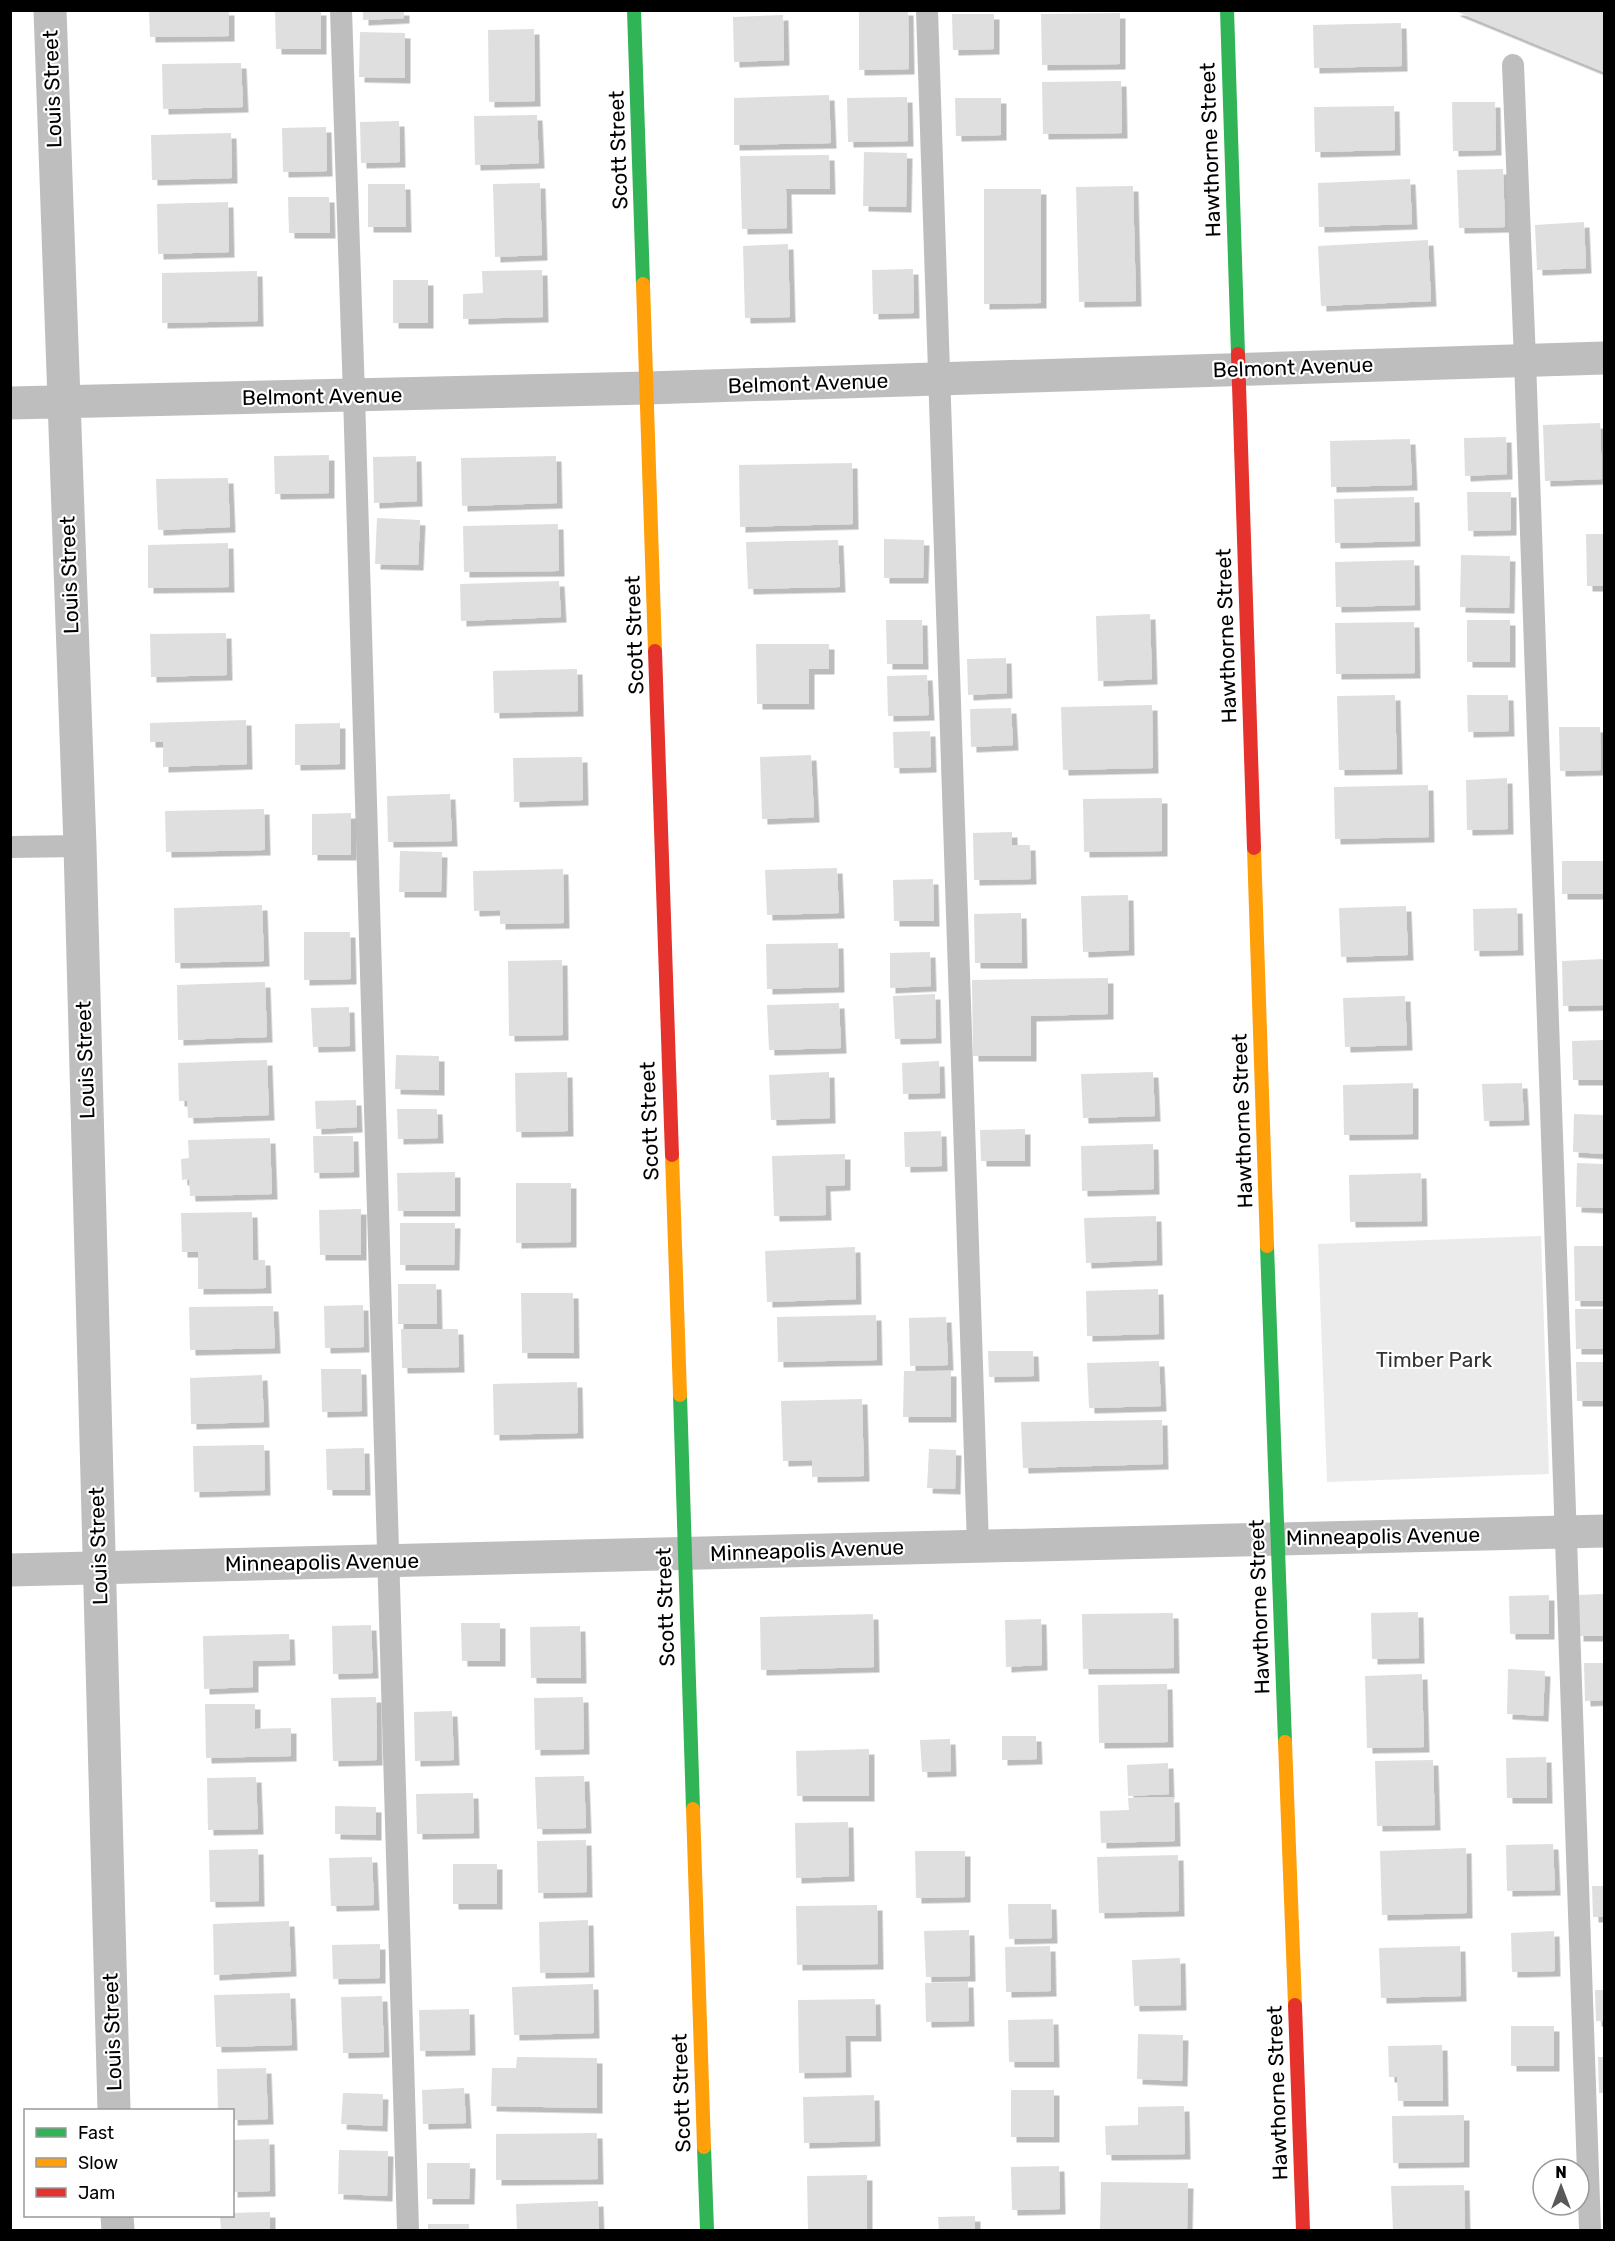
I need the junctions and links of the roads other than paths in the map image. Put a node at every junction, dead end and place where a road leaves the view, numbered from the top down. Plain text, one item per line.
1 (50, 10) edge
2 (340, 10) edge
3 (634, 10) edge
4 (927, 10) edge
5 (1227, 10) edge
6 (1513, 65) dead end
7 (1605, 358) edge
8 (1525, 360) junction
9 (1238, 368) junction
10 (939, 378) junction
11 (647, 388) junction
12 (354, 395) junction
13 (62, 402) junction
14 (10, 403) edge
15 (80, 846) junction
16 (10, 847) edge
17 (1605, 1531) edge
18 (1565, 1532) junction
19 (1277, 1539) junction
20 (978, 1546) junction
21 (685, 1554) junction
22 (388, 1561) junction
23 (99, 1568) junction
24 (10, 1570) edge
25 (114, 2109) edge
26 (408, 2230) edge
27 (707, 2230) edge
28 (1303, 2230) edge
29 (1590, 2230) edge

1 - 13 street, Louis Street
2 - 12 lane
3 - 11 street, Scott Street
4 - 10 lane
5 - 9 street, Hawthorne Street
6 - 8 lane
7 - 8 street, Belmont Avenue
8 - 9 street, Belmont Avenue
8 - 18 lane
9 - 10 street, Belmont Avenue
9 - 19 street, Hawthorne Street
10 - 11 street, Belmont Avenue
10 - 20 lane
11 - 12 street, Belmont Avenue
11 - 21 street, Scott Street
12 - 13 street, Belmont Avenue
12 - 22 lane
13 - 14 street, Belmont Avenue
13 - 15 street, Louis Street
15 - 16 lane
15 - 23 street, Louis Street
17 - 18 street, Minneapolis Avenue
18 - 19 street, Minneapolis Avenue
18 - 29 lane
19 - 20 street, Minneapolis Avenue
19 - 28 street, Hawthorne Street
20 - 21 street, Minneapolis Avenue
21 - 22 street, Minneapolis Avenue
21 - 27 street, Scott Street
22 - 23 street, Minneapolis Avenue
22 - 26 lane
23 - 24 street, Minneapolis Avenue
23 - 25 street, Louis Street

